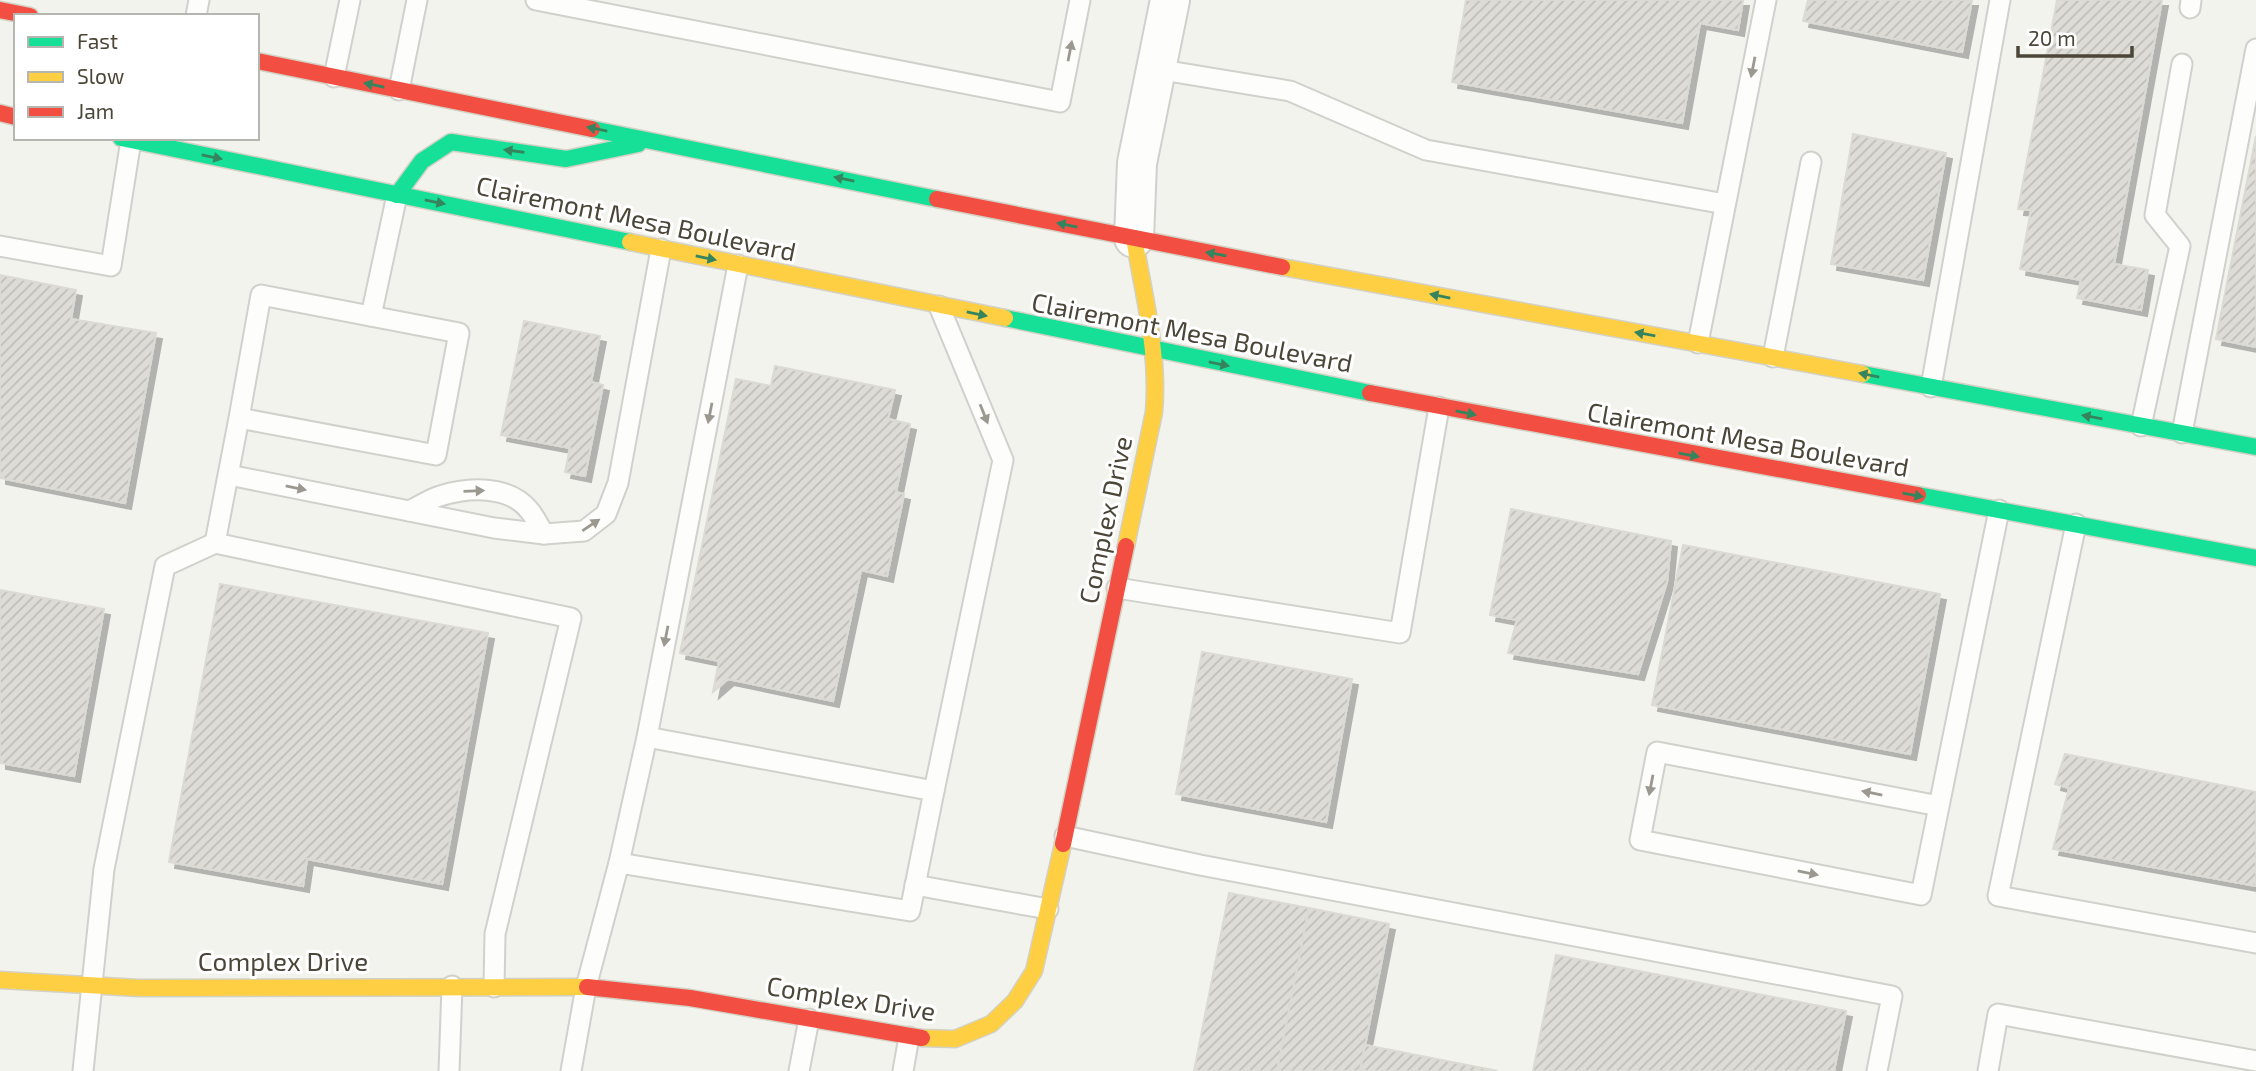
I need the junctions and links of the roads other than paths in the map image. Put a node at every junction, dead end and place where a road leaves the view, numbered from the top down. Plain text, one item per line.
1 (350, 0) edge
2 (416, 0) edge
3 (536, 0) edge
4 (1080, 0) edge
5 (1170, 0) edge
6 (1766, 0) edge
7 (2000, 0) edge
8 (0, 10) edge
9 (20, 14) edge
10 (2256, 49) edge
11 (259, 61) edge
12 (2182, 64) dead end
13 (1156, 69) junction
14 (334, 77) junction
15 (399, 90) junction
16 (126, 140) edge
17 (131, 140) edge
18 (653, 140) junction
19 (1811, 162) dead end
20 (397, 195) junction
21 (1725, 204) junction
22 (1134, 238) junction
23 (0, 246) edge
24 (661, 249) junction
25 (738, 265) junction
26 (939, 306) junction
27 (371, 316) junction
28 (1698, 343) junction
29 (1152, 350) junction
30 (1773, 357) junction
31 (1931, 387) junction
32 (1438, 407) junction
33 (239, 418) junction
34 (2141, 426) junction
35 (2182, 433) junction
36 (2256, 447) edge
37 (229, 475) junction
38 (1998, 510) junction
39 (410, 511) junction
40 (2076, 524) junction
41 (544, 534) junction
42 (215, 543) junction
43 (2256, 558) edge
44 (1117, 588) junction
45 (647, 737) junction
46 (934, 792) junction
47 (1939, 806) junction
48 (1065, 836) junction
49 (619, 863) junction
50 (915, 885) junction
51 (1048, 909) junction
52 (2256, 943) edge
53 (0, 980) edge
54 (94, 986) junction
55 (452, 986) junction
56 (494, 987) junction
57 (586, 987) junction
58 (809, 1019) junction
59 (909, 1037) junction
60 (2256, 1061) edge
61 (83, 1071) edge
62 (449, 1071) edge
63 (571, 1071) edge
64 (799, 1071) edge
65 (903, 1071) edge
66 (1877, 1071) edge
67 (1987, 1071) edge

1 - 14 lane
2 - 15 lane
3 -> 4 lane
5 - 13 street
6 -> 21 lane
7 - 31 lane
8 - 9 main road
10 - 35 lane
11 - 14 main road
12 - 34 lane
13 - 21 lane
13 - 22 street
15 -> 14 main road
18 -> 15 main road
16 - 23 lane
17 -> 20 main road, Clairemont Mesa Boulevard
18 -> 20 main road
22 -> 18 main road
19 - 30 lane
20 -> 24 main road, Clairemont Mesa Boulevard
20 - 27 lane
21 - 28 lane
28 -> 22 main road
22 - 29 main road, Complex Drive
24 -> 25 main road, Clairemont Mesa Boulevard
41 -> 24 lane
25 - 26 main road, Clairemont Mesa Boulevard
25 -> 45 lane
26 -> 29 main road, Clairemont Mesa Boulevard
26 -> 46 lane
27 - 33 lane
27 - 33 lane
28 - 30 main road
29 -> 32 main road, Clairemont Mesa Boulevard
29 - 44 main road, Complex Drive
31 -> 30 main road
34 -> 31 main road
32 -> 38 main road, Clairemont Mesa Boulevard
32 - 44 lane
33 - 37 lane
34 - 35 main road
35 - 36 main road
37 -> 39 lane
37 - 42 lane
38 - 40 main road, Clairemont Mesa Boulevard
38 - 47 lane
39 - 41 lane
39 -> 41 lane
40 - 43 main road, Clairemont Mesa Boulevard
40 - 52 lane
42 - 54 lane
42 - 56 lane
44 - 48 main road, Complex Drive
45 - 46 lane
45 - 49 lane
46 - 50 lane
47 -> 47 lane
48 - 51 main road, Complex Drive
48 - 66 lane
49 - 50 lane
49 - 57 lane
50 - 51 lane
51 - 59 main road, Complex Drive
53 - 54 main road, Complex Drive
54 - 55 main road, Complex Drive
54 - 61 lane
55 - 56 main road, Complex Drive
55 - 62 lane
56 - 57 main road, Complex Drive
57 - 58 main road, Complex Drive
57 - 63 lane
58 - 59 main road, Complex Drive
58 - 64 lane
59 - 65 lane
60 - 67 lane

